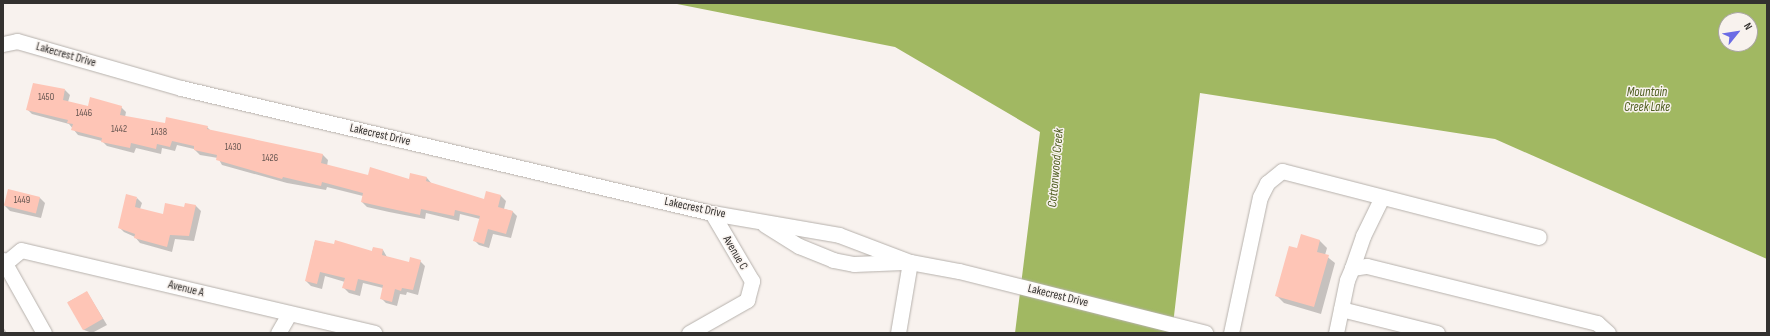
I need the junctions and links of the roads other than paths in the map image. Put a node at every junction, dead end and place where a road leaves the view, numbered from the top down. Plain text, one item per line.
1 (3, 44) edge
2 (1382, 197) junction
3 (712, 213) junction
4 (759, 221) junction
5 (1539, 237) dead end
6 (910, 262) junction
7 (4, 263) edge
8 (1352, 268) junction
9 (1341, 309) junction
10 (289, 314) junction
11 (1201, 332) edge
12 (44, 333) edge
13 (278, 333) edge
14 (374, 333) edge
15 (689, 333) edge
16 (898, 333) edge
17 (1231, 333) edge
18 (1336, 333) edge
19 (1437, 333) edge
20 (1608, 333) edge

1 - 3 street, Lakecrest Drive
2 - 5 street
2 - 8 street
2 - 17 street
3 - 4 street, Lakecrest Drive
3 - 15 street, Avenue C
4 - 6 street, Lakecrest Drive
4 - 6 street, Lakecrest Drive
6 - 11 street, Lakecrest Drive
6 - 16 street
7 - 10 street, Avenue A
7 - 12 street
8 - 9 street
8 - 20 street
9 - 18 street
9 - 19 street
10 - 13 street
10 - 14 street, Avenue A

